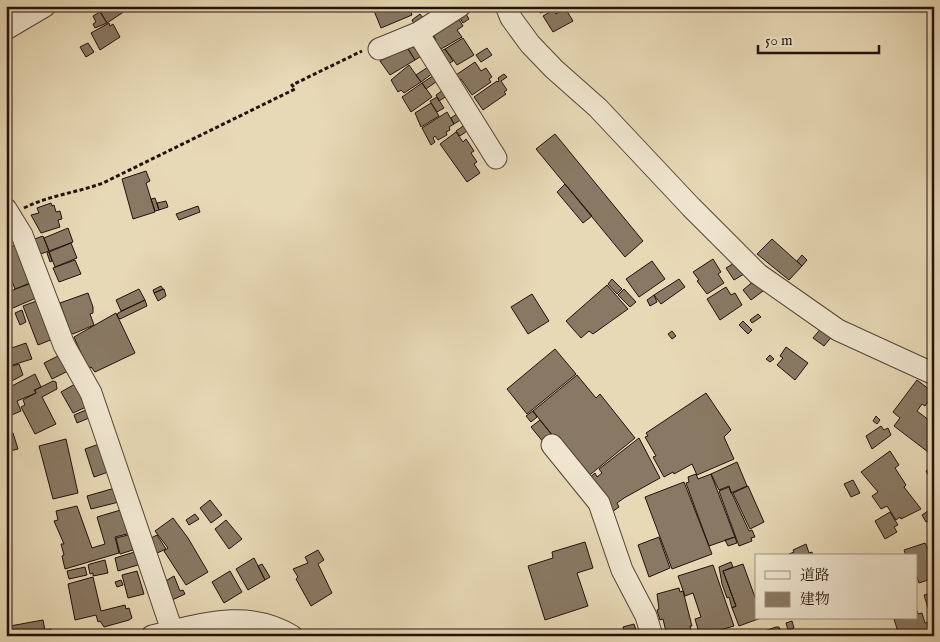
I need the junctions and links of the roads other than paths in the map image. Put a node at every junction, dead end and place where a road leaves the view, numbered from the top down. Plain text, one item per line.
1 (45, 6) edge
2 (460, 6) edge
3 (506, 6) edge
4 (6, 29) edge
5 (418, 33) junction
6 (379, 49) road end
7 (496, 158) dead end
8 (8, 212) edge
9 (934, 374) edge
10 (552, 445) dead end
11 (174, 633) edge
12 (152, 636) edge
13 (292, 636) edge
14 (652, 636) edge

1 - 4 street
2 - 5 street
3 - 9 street
5 - 6 street
5 - 7 street
8 - 11 street
10 - 14 street
11 - 12 street
11 - 13 street

